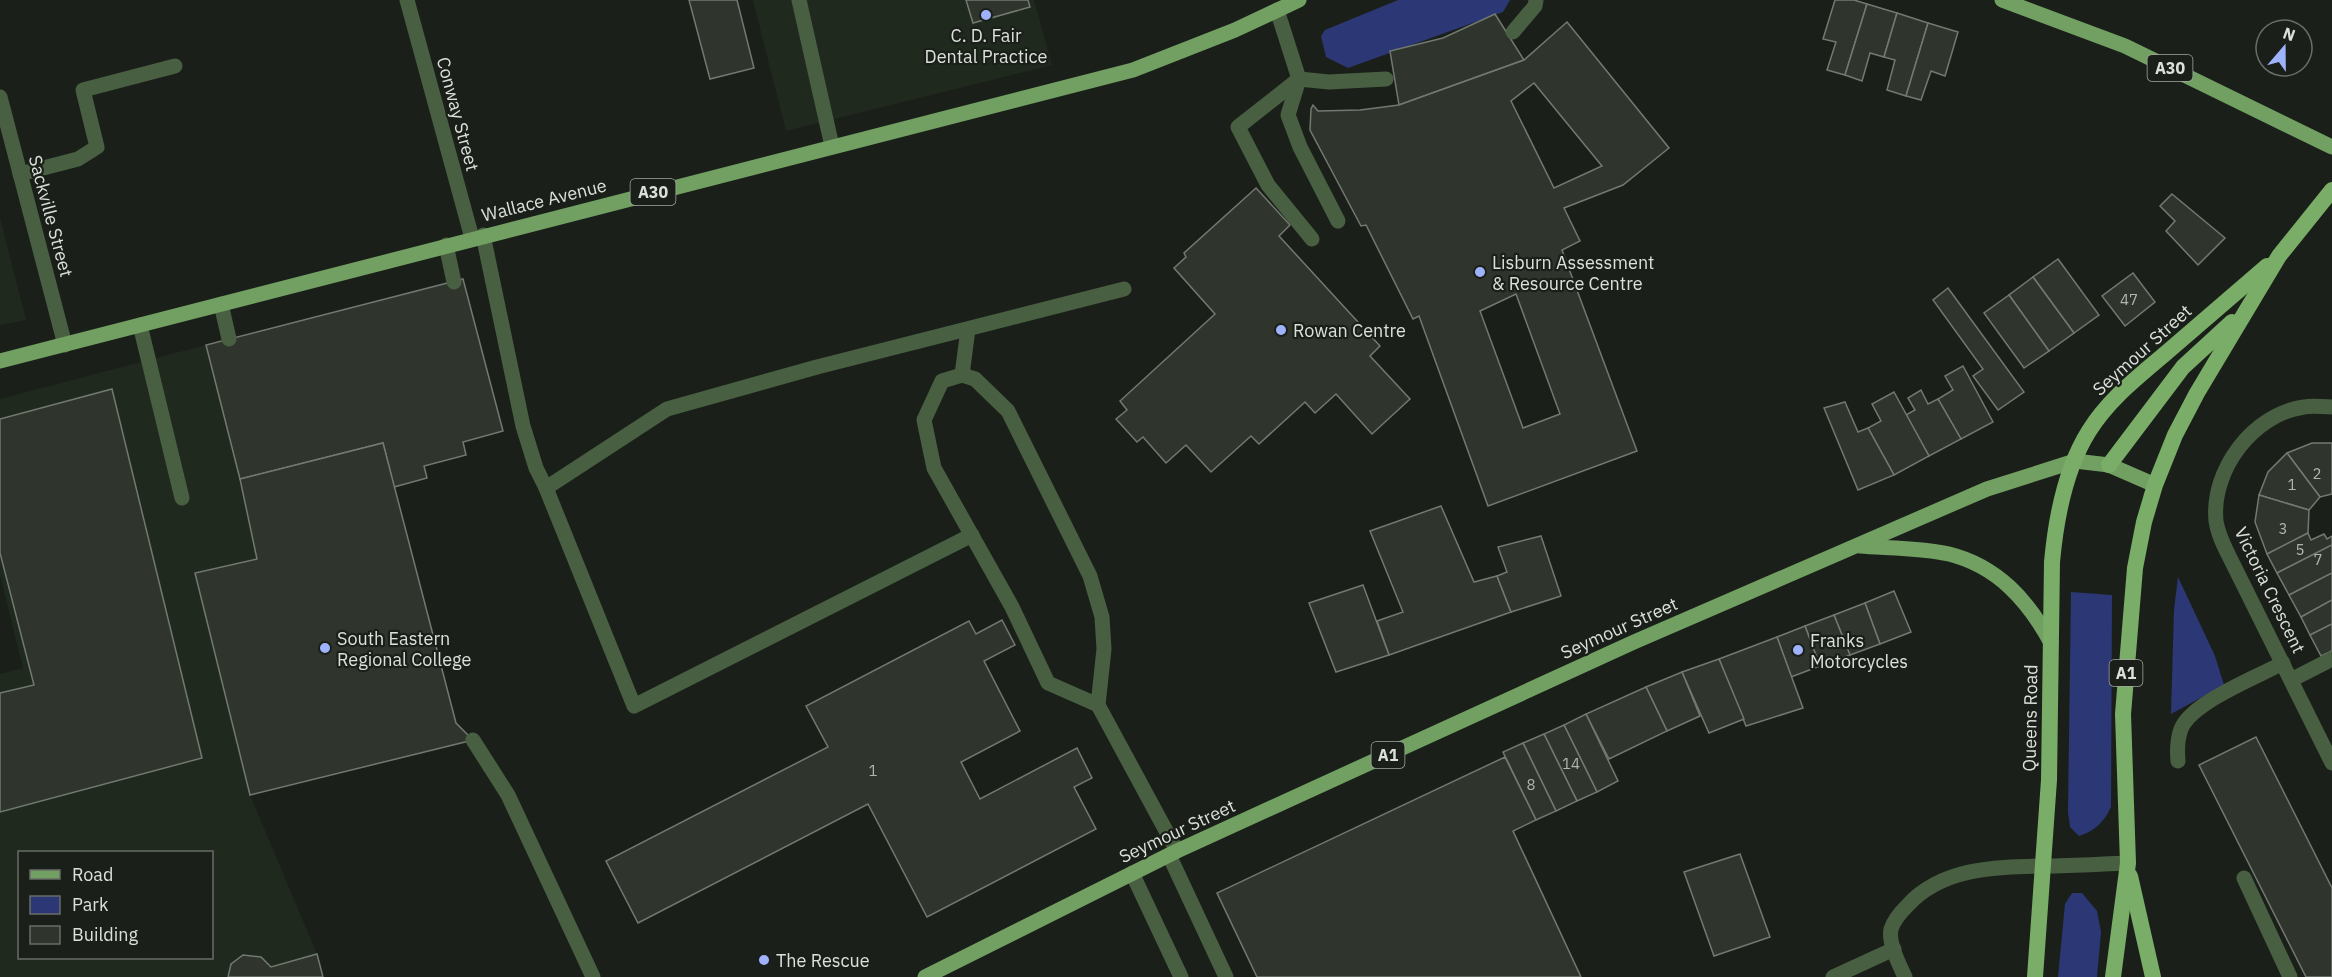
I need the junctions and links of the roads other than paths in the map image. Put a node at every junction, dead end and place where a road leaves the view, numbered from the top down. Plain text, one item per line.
1 (407, 0) edge
2 (799, 0) edge
3 (1299, 0) edge
4 (1536, 0) edge
5 (2002, 0) edge
6 (1277, 10) junction
7 (1513, 32) dead end
8 (175, 66) dead end
9 (1299, 79) junction
10 (1386, 79) dead end
11 (0, 97) edge
12 (832, 146) junction
13 (2332, 147) edge
14 (20, 174) junction
15 (2332, 190) edge
16 (1338, 221) dead end
17 (477, 237) junction
18 (1312, 238) dead end
19 (446, 245) junction
20 (2279, 256) junction
21 (454, 282) dead end
22 (1124, 289) dead end
23 (221, 304) junction
24 (2244, 311) junction
25 (140, 325) junction
26 (968, 329) junction
27 (229, 339) dead end
28 (65, 345) junction
29 (0, 361) edge
30 (962, 375) junction
31 (2332, 406) edge
32 (2075, 461) junction
33 (2109, 465) junction
34 (2155, 485) junction
35 (546, 488) junction
36 (183, 498) dead end
37 (972, 535) junction
38 (1857, 546) junction
39 (2050, 643) junction
40 (2332, 659) edge
41 (2283, 663) junction
42 (2292, 680) junction
43 (1098, 705) junction
44 (473, 740) dead end
45 (2178, 761) dead end
46 (2332, 763) edge
47 (1173, 853) junction
48 (2128, 863) junction
49 (2044, 867) junction
50 (1132, 873) junction
51 (2244, 878) dead end
52 (1894, 949) junction
53 (594, 977) edge
54 (925, 977) edge
55 (1181, 977) edge
56 (1226, 977) edge
57 (1833, 977) edge
58 (1905, 977) edge
59 (2035, 977) edge
60 (2113, 977) edge
61 (2153, 977) edge
62 (2290, 977) edge

1 - 17 street, Conway Street
2 - 12 street
3 - 6 main road, Wallace Avenue / A30
4 - 7 street
5 - 13 main road, A30
6 - 9 street
6 - 12 main road, Wallace Avenue / A30
8 - 14 street
9 - 10 street
9 - 16 street
9 - 18 street
11 - 14 street, Sackville Street
12 - 17 main road, Wallace Avenue / A30
14 - 28 street, Sackville Street
15 - 20 highway, Seymour Street / A1
17 - 19 main road, Wallace Avenue / A30
17 - 35 street, Conway Street
19 - 21 street
19 - 23 main road, Wallace Avenue / A30
20 - 24 highway, Seymour Street / A1
20 - 32 highway, Seymour Street / A1
22 - 26 street
23 - 25 main road, Wallace Avenue / A30
23 - 27 street
24 - 33 highway, A1
24 - 34 highway, Seymour Street / A1
25 - 28 main road, Wallace Avenue / A30
25 - 36 street
26 - 30 street
26 - 35 street
28 - 29 main road, Wallace Avenue / A30
30 - 37 street
30 - 43 street
31 - 41 street, Victoria Crescent
32 - 33 main road, A1
32 - 38 main road, Seymour Street / A1
32 - 39 highway, Queens Road / A1
33 - 34 main road, A1
34 - 48 highway, A1
35 - 37 street, Conway Street
37 - 43 street
38 - 39 main road
38 - 47 main road, Seymour Street / A1
39 - 49 highway, Queens Road / A1
40 - 42 street
41 - 42 street, Victoria Crescent
41 - 45 street
42 - 46 street, Victoria Crescent
43 - 47 street
44 - 53 street
47 - 50 main road, Seymour Street / A1
47 - 56 street
48 - 49 street
48 - 60 highway, A1
48 - 61 highway
49 - 52 street
49 - 59 highway, Queens Road / A1
50 - 54 main road, Seymour Street / A1
50 - 55 street
51 - 62 street
52 - 57 street
52 - 58 street

